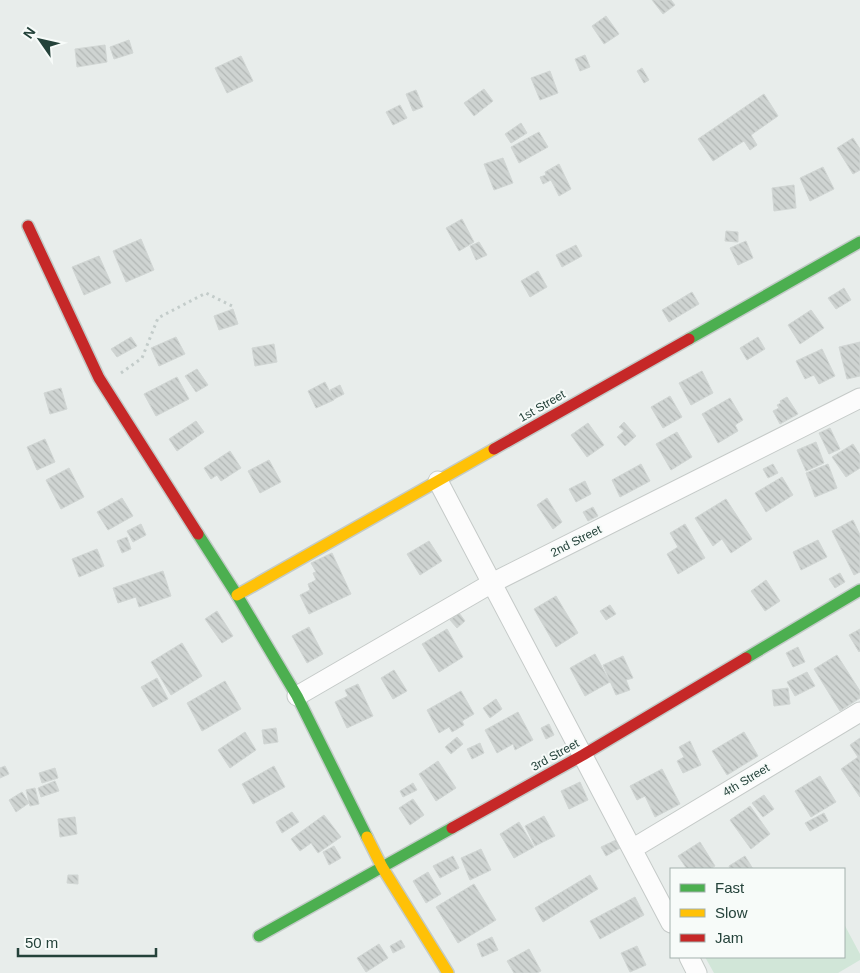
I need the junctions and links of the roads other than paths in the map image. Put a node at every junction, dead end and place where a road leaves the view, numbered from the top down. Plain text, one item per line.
1 (28, 226) dead end
2 (860, 242) edge
3 (860, 398) edge
4 (438, 481) junction
5 (492, 583) junction
6 (860, 590) edge
7 (237, 595) junction
8 (297, 696) junction
9 (860, 712) edge
10 (583, 755) junction
11 (632, 849) junction
12 (382, 867) junction
13 (670, 921) edge
14 (259, 936) dead end
15 (690, 958) edge
16 (448, 973) edge
17 (697, 973) edge

1 - 7 street
2 - 4 street, 1st Street
3 - 5 street, 2nd Street
4 - 5 street
4 - 7 street, 1st Street
5 - 8 street, 2nd Street
5 - 10 street
6 - 10 street, 3rd Street
7 - 8 street
8 - 12 street
9 - 11 street, 4th Street
10 - 11 street
10 - 12 street, 3rd Street
11 - 13 street
12 - 14 street, 3rd Street
12 - 16 street
15 - 17 street

